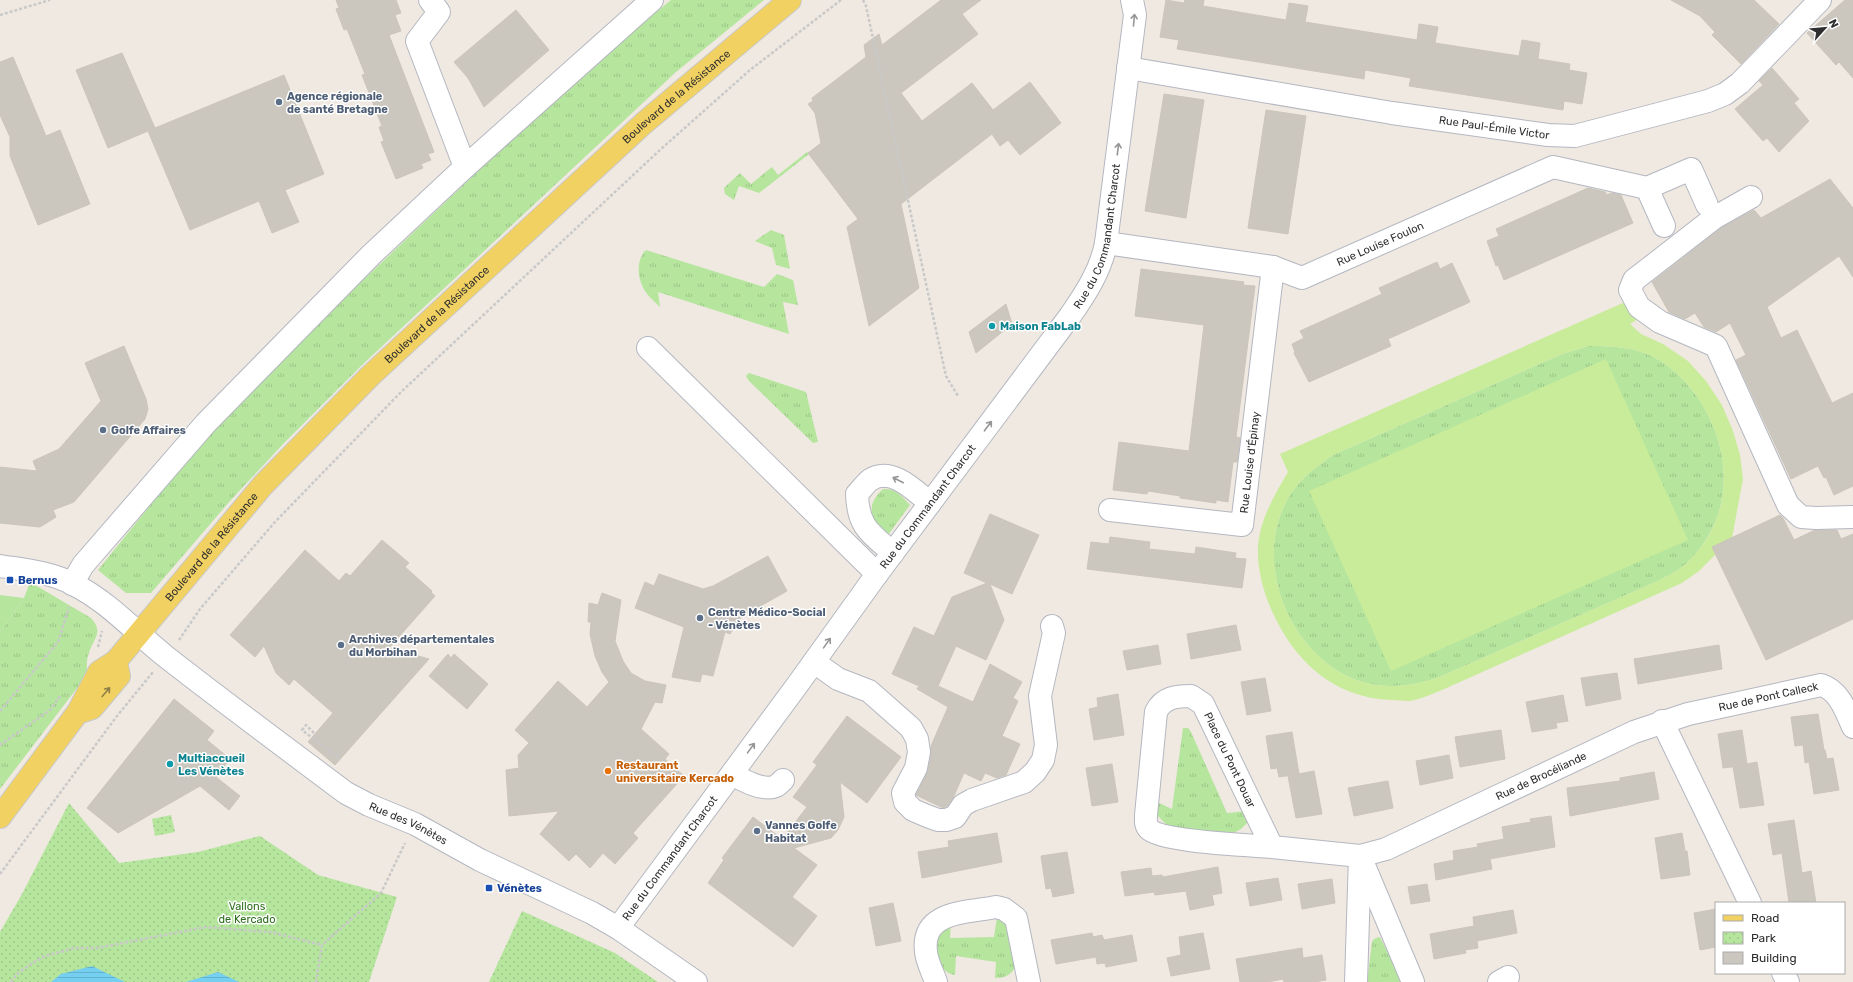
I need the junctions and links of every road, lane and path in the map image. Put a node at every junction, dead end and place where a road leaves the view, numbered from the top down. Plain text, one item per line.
1 (50, 0) edge
2 (430, 0) edge
3 (790, 0) edge
4 (840, 0) edge
5 (863, 0) edge
6 (1132, 0) edge
7 (1820, 0) edge
8 (646, 2) edge
9 (0, 15) edge
10 (1128, 68) junction
11 (465, 167) junction
12 (1647, 188) junction
13 (1751, 197) dead end
14 (1707, 205) dead end
15 (1664, 226) dead end
16 (1106, 243) junction
17 (1273, 267) junction
18 (648, 348) dead end
19 (958, 396) dead end
20 (930, 503) junction
21 (1110, 510) dead end
22 (1853, 517) edge
23 (893, 553) junction
24 (0, 566) edge
25 (877, 574) junction
26 (71, 593) junction
27 (1052, 626) dead end
28 (139, 634) junction
29 (177, 644) dead end
30 (814, 662) junction
31 (156, 668) dead end
32 (64, 692) dead end
33 (0, 711) edge
34 (1662, 721) junction
35 (1853, 727) edge
36 (314, 733) dead end
37 (0, 745) edge
38 (339, 759) dead end
39 (732, 774) junction
40 (783, 780) dead end
41 (0, 817) edge
42 (415, 824) junction
43 (1272, 847) junction
44 (1360, 856) junction
45 (0, 874) edge
46 (1750, 902) edge
47 (618, 928) junction
48 (322, 945) junction
49 (11, 982) edge
50 (316, 982) edge
51 (696, 982) edge
52 (936, 982) edge
53 (1029, 982) edge
54 (1356, 982) edge
55 (1413, 982) edge

1 - 9 path
2 - 11 street
3 - 28 main road, Boulevard de la Résistance
4 - 29 path
5 - 19 path
10 -> 6 street, Rue du Commandant Charcot
7 - 10 street, Rue Paul-Émile Victor
8 - 11 street
16 -> 10 street, Rue du Commandant Charcot
11 - 26 street
12 - 14 street
12 - 15 street
12 - 17 street, Rue Louise Foulon
13 - 22 street
16 - 17 street, Rue Louise Foulon
20 -> 16 street, Rue du Commandant Charcot
17 - 21 street, Rue Louise d'Épinay
18 - 25 street, Rue du Commandant Charcot
20 - 23 street, Rue du Commandant Charcot
20 -> 23 street
23 - 25 street, Rue du Commandant Charcot
24 - 26 street, Rue des Vénètes
30 -> 25 street, Rue du Commandant Charcot
26 - 28 street, Rue des Vénètes
26 - 33 path
27 - 30 street
28 - 41 main road, Boulevard de la Résistance
28 - 42 street, Rue des Vénètes
39 -> 30 street, Rue du Commandant Charcot
31 - 45 path
32 - 37 path
34 - 35 street, Rue de Pont Calleck
34 - 44 street, Rue de Brocéliande
34 - 46 street
36 - 38 path
39 - 40 street
39 - 47 street, Rue du Commandant Charcot
42 - 47 street, Rue des Vénètes
42 - 48 path
43 - 43 street, Place du Pont Douar
43 - 44 street, Place du Pont Douar
44 - 54 street
44 - 55 street
47 - 51 street, Rue des Vénètes
48 - 49 path
48 - 50 path
52 - 53 street

